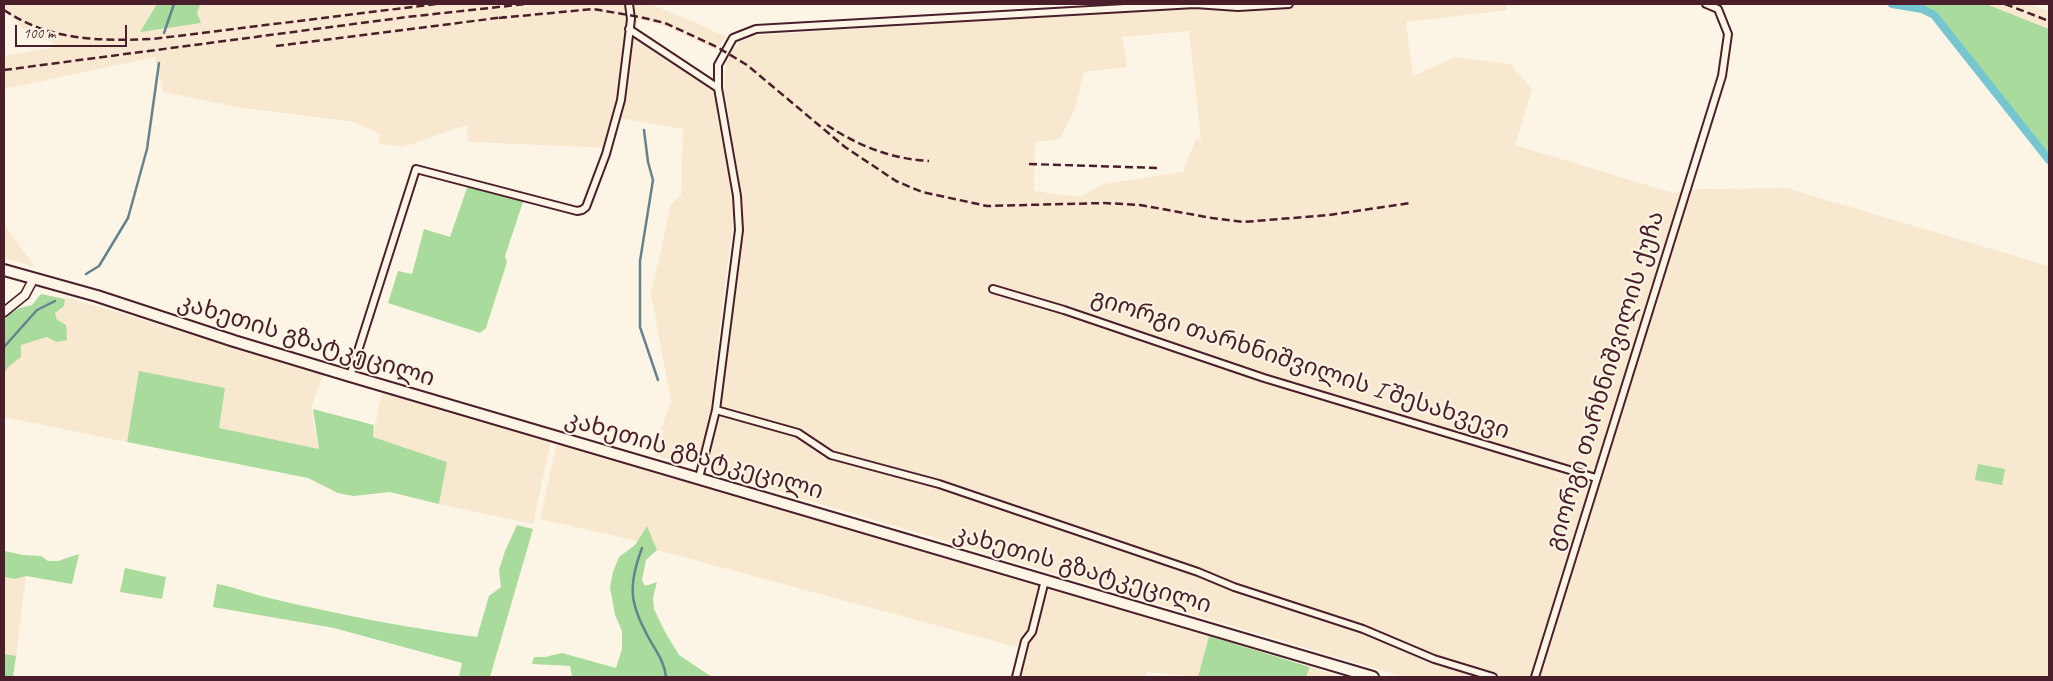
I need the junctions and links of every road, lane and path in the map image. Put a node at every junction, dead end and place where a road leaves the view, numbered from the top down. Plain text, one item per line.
1 (629, 4) edge
2 (1289, 4) edge
3 (1706, 4) edge
4 (629, 29) junction
5 (718, 88) junction
6 (4, 270) edge
7 (34, 278) junction
8 (993, 289) dead end
9 (4, 312) edge
10 (350, 376) junction
11 (716, 410) junction
12 (699, 478) junction
13 (1596, 478) junction
14 (1045, 580) junction
15 (1016, 677) edge
16 (1373, 677) edge
17 (1493, 677) edge
18 (1535, 677) edge

1 - 4 street
2 - 5 street
3 - 13 street, გიორგი თარხნიშვილის ქუჩა
4 - 5 street
4 - 10 street
5 - 11 street
6 - 7 highway, კახეთის გზატკეცილი
7 - 9 street
7 - 10 highway, კახეთის გზატკეცილი
8 - 13 street, გიორგი თარხნიშვილის I შესახვევი
10 - 12 highway, კახეთის გზატკეცილი
11 - 12 street
11 - 17 street
12 - 14 highway, კახეთის გზატკეცილი
13 - 18 street, გიორგი თარხნიშვილის ქუჩა
14 - 15 street
14 - 16 highway, კახეთის გზატკეცილი

